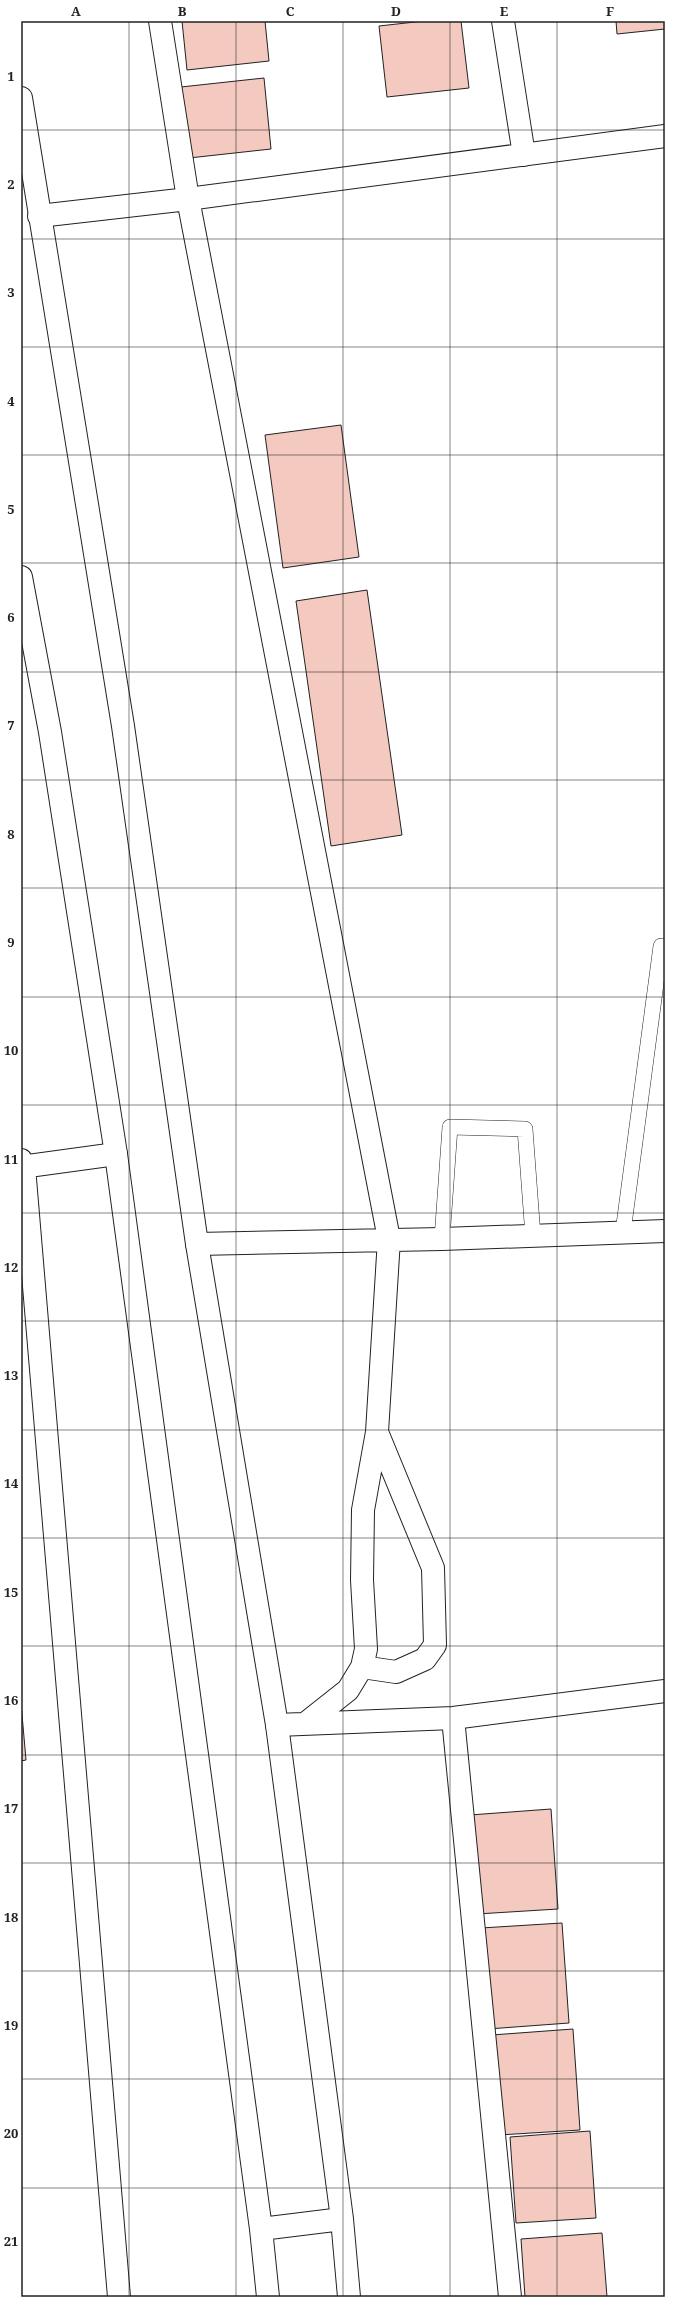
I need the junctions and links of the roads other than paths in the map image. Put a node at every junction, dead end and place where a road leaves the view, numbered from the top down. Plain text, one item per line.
1 (160, 21) edge
2 (503, 21) edge
3 (21, 98) edge
4 (665, 136) edge
5 (524, 155) junction
6 (188, 199) junction
7 (39, 216) junction
8 (21, 577) edge
9 (665, 946) edge
10 (116, 1154) junction
11 (22, 1164) edge
12 (665, 1231) edge
13 (622, 1232) junction
14 (533, 1236) junction
15 (389, 1239) junction
16 (442, 1239) junction
17 (197, 1244) junction
18 (377, 1432) junction
19 (362, 1667) junction
20 (665, 1691) edge
21 (453, 1718) junction
22 (305, 1724) junction
23 (277, 1725) junction
24 (342, 2219) junction
25 (261, 2229) junction
26 (119, 2297) edge
27 (268, 2297) edge
28 (349, 2297) edge
29 (510, 2297) edge

1 - 6 main road
2 - 5 main road
3 - 7 main road
4 - 5 main road
5 - 6 main road
6 - 7 main road
6 - 15 main road
7 - 17 main road
8 - 10 main road
9 - 13 lane
10 - 11 main road
10 - 25 main road
11 - 26 main road
12 - 13 main road
13 - 14 main road
14 - 16 main road
14 - 16 lane
15 - 16 main road
15 - 17 main road
15 - 18 main road
17 - 23 main road
18 - 19 main road
18 - 19 main road
19 - 22 main road
20 - 21 main road
21 - 22 main road
21 - 29 main road
22 - 23 main road
23 - 24 main road
24 - 25 main road
24 - 28 main road
25 - 27 main road

